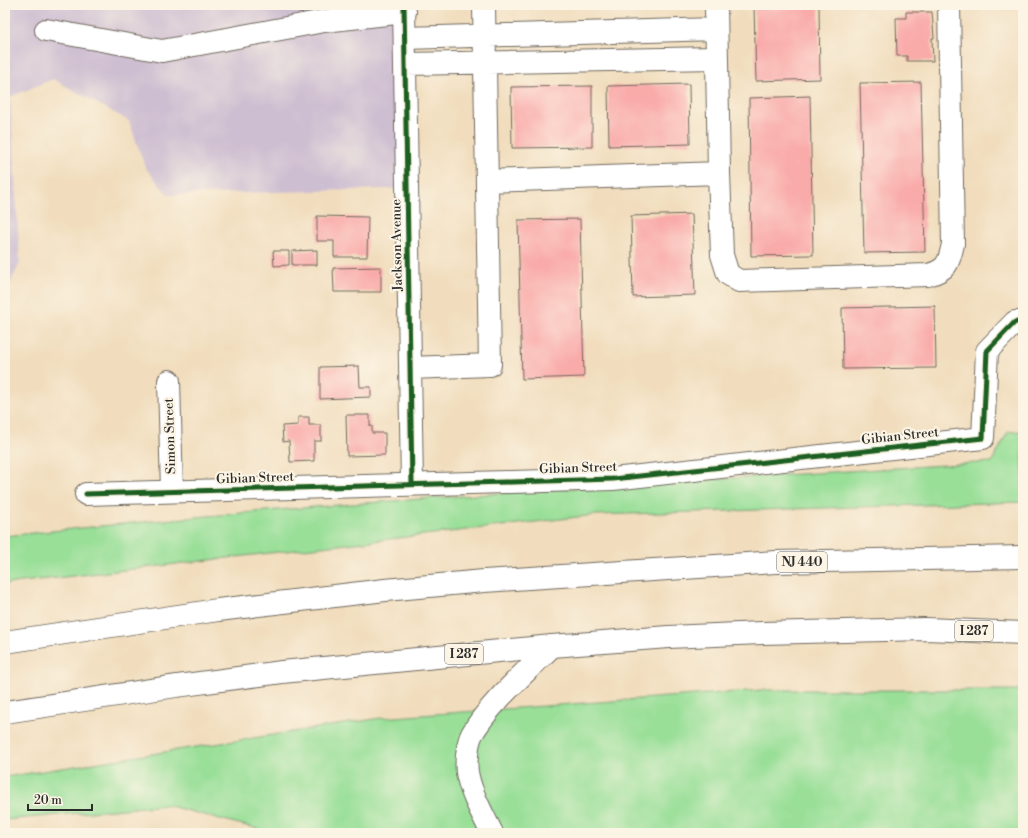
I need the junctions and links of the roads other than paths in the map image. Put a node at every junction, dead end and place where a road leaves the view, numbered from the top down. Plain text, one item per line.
1 (484, 5) edge
2 (716, 5) edge
3 (949, 5) edge
4 (405, 9) edge
5 (716, 29) junction
6 (46, 30) dead end
7 (485, 36) junction
8 (405, 38) junction
9 (716, 58) junction
10 (485, 63) junction
11 (405, 64) junction
12 (719, 173) junction
13 (487, 181) junction
14 (1023, 322) edge
15 (410, 368) junction
16 (169, 381) dead end
17 (412, 484) junction
18 (172, 491) junction
19 (86, 494) dead end
20 (1023, 557) edge
21 (1023, 632) edge
22 (5, 642) edge
23 (552, 646) junction
24 (5, 712) edge
25 (492, 833) edge

1 - 7 main road
2 - 5 main road
3 - 12 main road
4 - 6 main road
4 - 8 main road, Jackson Avenue
5 - 7 main road
5 - 9 main road
7 - 8 main road
7 - 10 main road
8 - 11 main road, Jackson Avenue
9 - 10 main road
9 - 12 main road
10 - 11 main road
10 - 13 main road
11 - 15 main road, Jackson Avenue
12 - 13 main road
13 - 15 main road
14 - 17 main road, Gibian Street
15 - 17 main road, Jackson Avenue
16 - 18 main road, Simon Street
17 - 18 main road, Gibian Street
18 - 19 main road, Gibian Street
20 - 22 main road, NJ 440
21 - 23 main road, I 287
23 - 24 main road, I 287
23 - 25 main road

